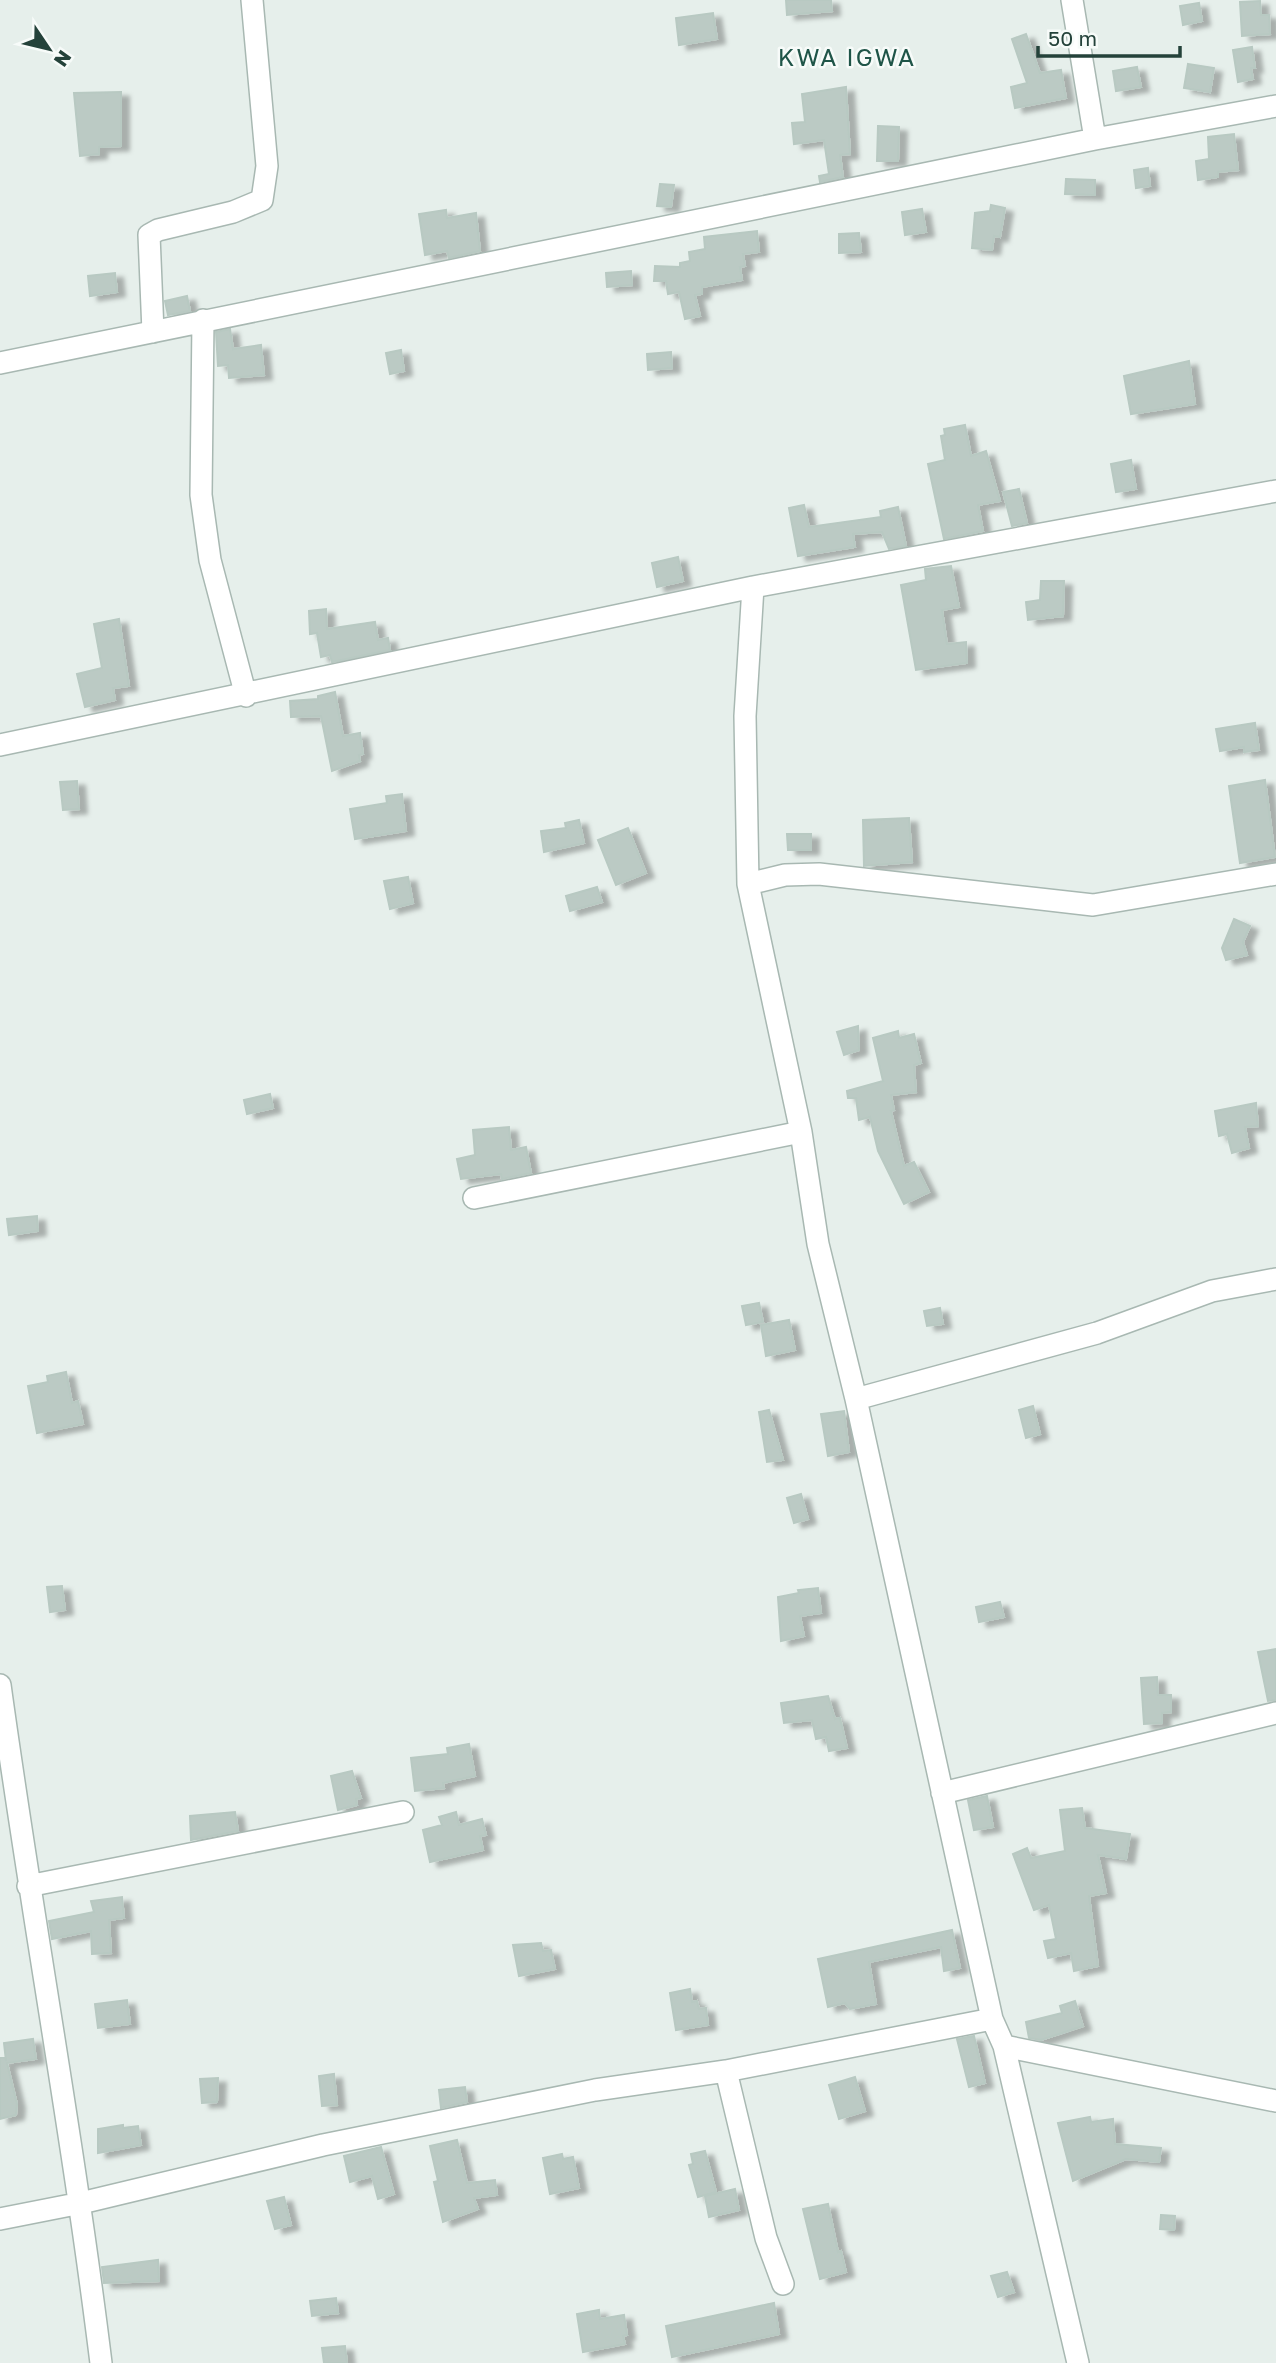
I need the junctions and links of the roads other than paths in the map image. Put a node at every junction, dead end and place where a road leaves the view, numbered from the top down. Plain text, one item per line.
1 (251, 0) edge
2 (1072, 0) edge
3 (1276, 106) edge
4 (1095, 139) junction
5 (204, 320) junction
6 (153, 331) junction
7 (0, 363) edge
8 (1276, 491) edge
9 (753, 587) junction
10 (246, 696) junction
11 (0, 745) edge
12 (1276, 874) edge
13 (748, 884) junction
14 (801, 1132) junction
15 (474, 1198) dead end
16 (1276, 1279) edge
17 (856, 1399) junction
18 (0, 1685) edge
19 (1276, 1713) edge
20 (942, 1793) junction
21 (404, 1812) dead end
22 (28, 1886) junction
23 (992, 2019) junction
24 (1004, 2046) junction
25 (726, 2071) junction
26 (1276, 2101) edge
27 (81, 2203) junction
28 (0, 2219) edge
29 (783, 2284) dead end
30 (101, 2363) edge
31 (1078, 2363) edge

1 - 6 street
2 - 4 street
3 - 4 street
4 - 5 street
5 - 6 street
5 - 10 street
6 - 7 street
8 - 9 street
9 - 10 street
9 - 13 street
10 - 11 street
12 - 13 street
13 - 14 street
14 - 15 street
14 - 17 street
16 - 17 street
17 - 20 street
18 - 22 street
19 - 20 street
20 - 23 street
21 - 22 street
22 - 27 street
23 - 24 street
23 - 25 street
24 - 26 street
24 - 31 street
25 - 27 street
25 - 29 street
27 - 28 street
27 - 30 street

